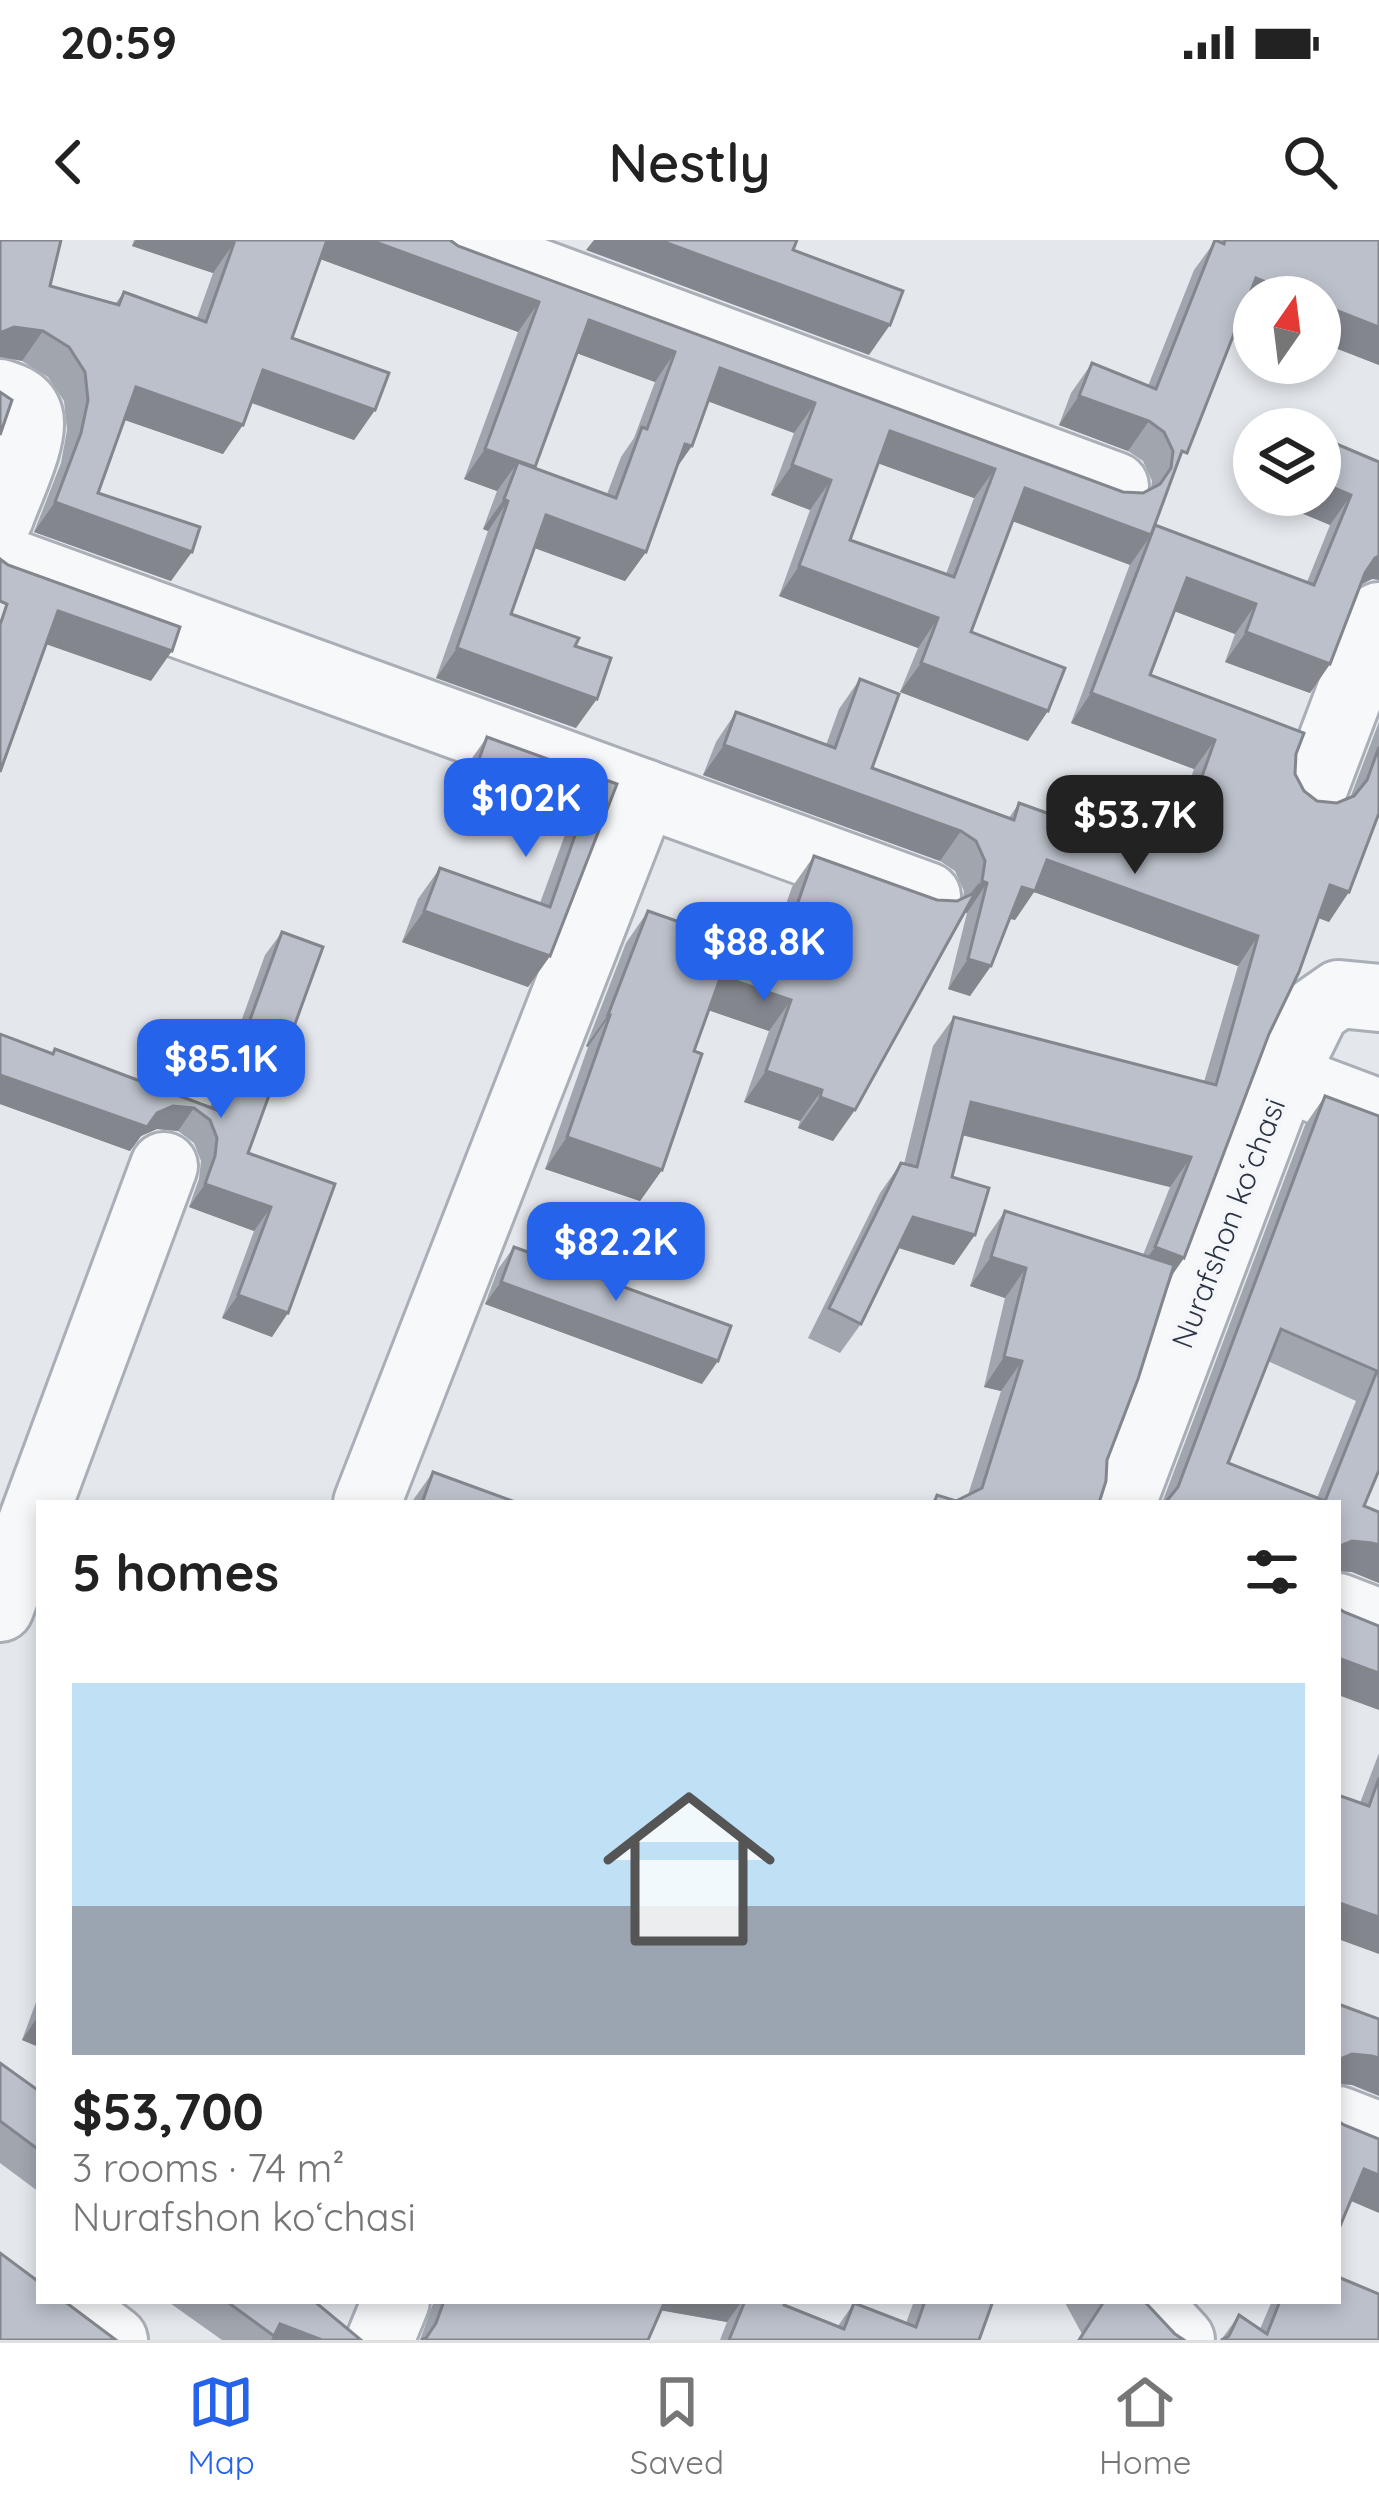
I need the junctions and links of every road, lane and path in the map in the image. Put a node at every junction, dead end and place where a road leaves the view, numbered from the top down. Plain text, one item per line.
1 (449, 240) edge
2 (0, 393) edge
3 (1115, 487) edge
4 (0, 517) edge
5 (0, 559) edge
6 (1379, 616) edge
7 (644, 794) junction
8 (1311, 796) edge
9 (927, 896) edge
10 (1379, 998) edge
11 (1283, 1077) junction
12 (1379, 1113) edge
13 (164, 1166) dead end
14 (40, 1500) edge
15 (368, 1500) edge
16 (1123, 1500) edge
17 (36, 1512) edge
18 (1341, 1608) edge
19 (0, 1609) edge
20 (1379, 1623) edge
21 (1341, 2121) edge
22 (1379, 2136) edge
23 (395, 2304) edge
24 (1148, 2304) edge
25 (380, 2340) edge
26 (1181, 2340) edge

1 - 3 street
2 - 4 street
5 - 7 street
6 - 8 street
7 - 9 street
7 - 15 street
10 - 11 street, Nurafshon koʻchasi
11 - 12 street
11 - 16 street, Nurafshon koʻchasi
13 - 14 street
17 - 19 street
18 - 20 street
21 - 22 street
23 - 25 street
24 - 26 street

